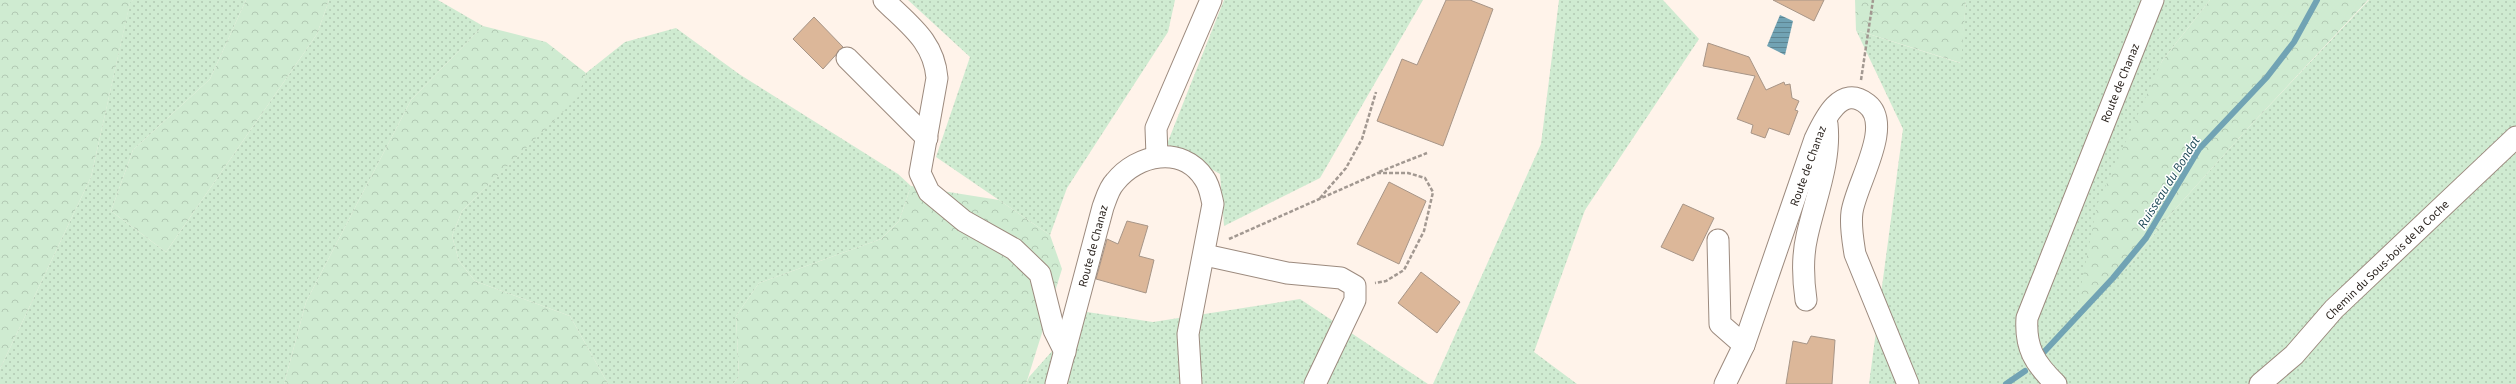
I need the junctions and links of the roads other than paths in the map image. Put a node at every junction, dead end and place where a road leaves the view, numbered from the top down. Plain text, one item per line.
1 (884, 0) edge
2 (1211, 0) edge
3 (2153, 0) edge
4 (847, 58) dead end
5 (1826, 117) junction
6 (2516, 137) edge
7 (927, 138) junction
8 (1156, 156) junction
9 (1718, 240) dead end
10 (1206, 252) junction
11 (1806, 300) dead end
12 (1744, 345) junction
13 (1065, 352) junction
14 (1056, 384) edge
15 (1191, 384) edge
16 (1315, 384) edge
17 (1725, 384) edge
18 (1908, 384) edge
19 (2056, 384) edge
20 (2260, 384) edge

1 - 7 street
2 - 8 street
3 - 19 street, Route de Chanaz
4 - 7 street
5 - 11 street
5 - 12 street, Route de Chanaz
5 - 18 street, Route de Chanaz
6 - 20 street, Chemin du Sous-bois de la Coche
7 - 13 street
8 - 10 street, Route de Chanaz
8 - 13 street, Route de Chanaz
9 - 12 street
10 - 15 street, Route de Chanaz
10 - 16 street
12 - 17 street, Route de Chanaz
13 - 14 street, Route de Chanaz

